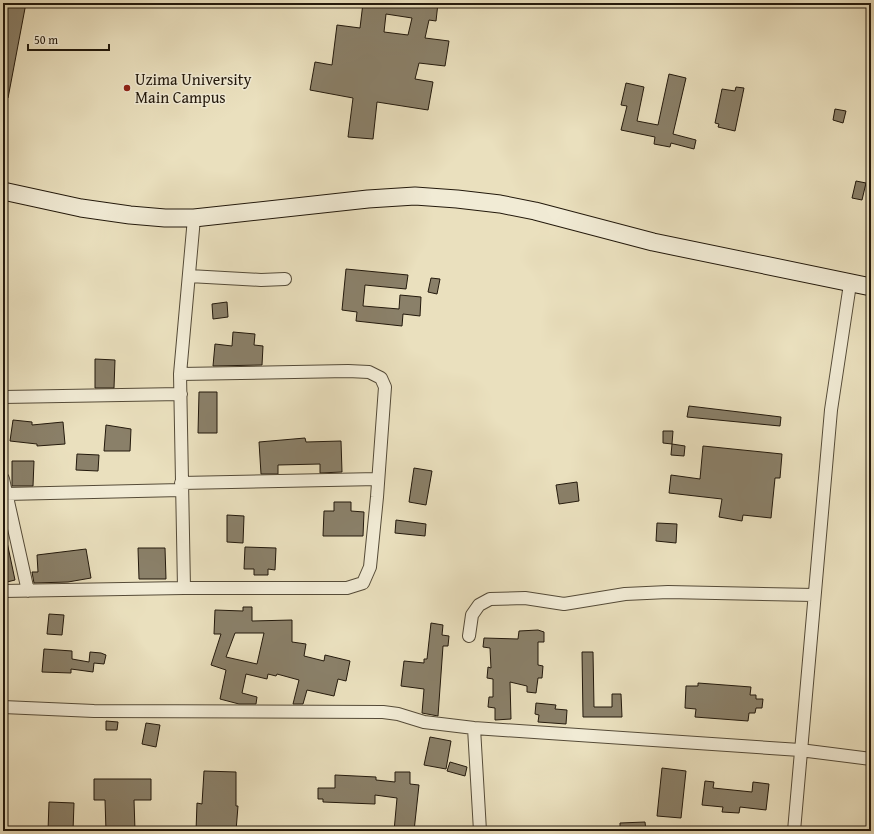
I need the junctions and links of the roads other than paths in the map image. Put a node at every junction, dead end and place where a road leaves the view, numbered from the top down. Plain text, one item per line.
1 (3, 191) edge
2 (194, 218) junction
3 (189, 276) junction
4 (285, 280) dead end
5 (850, 284) junction
6 (871, 287) edge
7 (180, 374) junction
8 (181, 394) junction
9 (3, 397) edge
10 (3, 479) edge
11 (378, 479) junction
12 (181, 487) junction
13 (6, 494) junction
14 (184, 588) junction
15 (3, 591) edge
16 (28, 591) junction
17 (814, 595) junction
18 (469, 636) dead end
19 (3, 707) edge
20 (474, 728) junction
21 (800, 750) junction
22 (871, 759) edge
23 (480, 831) edge
24 (794, 831) edge

1 - 2 main road
2 - 3 street
2 - 5 main road
3 - 4 street
3 - 7 street
5 - 6 main road
5 - 17 street
7 - 8 street
7 - 11 street
8 - 9 street
8 - 12 street
10 - 13 street
11 - 12 street
11 - 14 street
12 - 13 street
12 - 14 street
13 - 16 street
14 - 16 street
15 - 16 street
17 - 18 street
17 - 21 street
19 - 20 street
20 - 21 street
20 - 23 street
21 - 22 street
21 - 24 street

